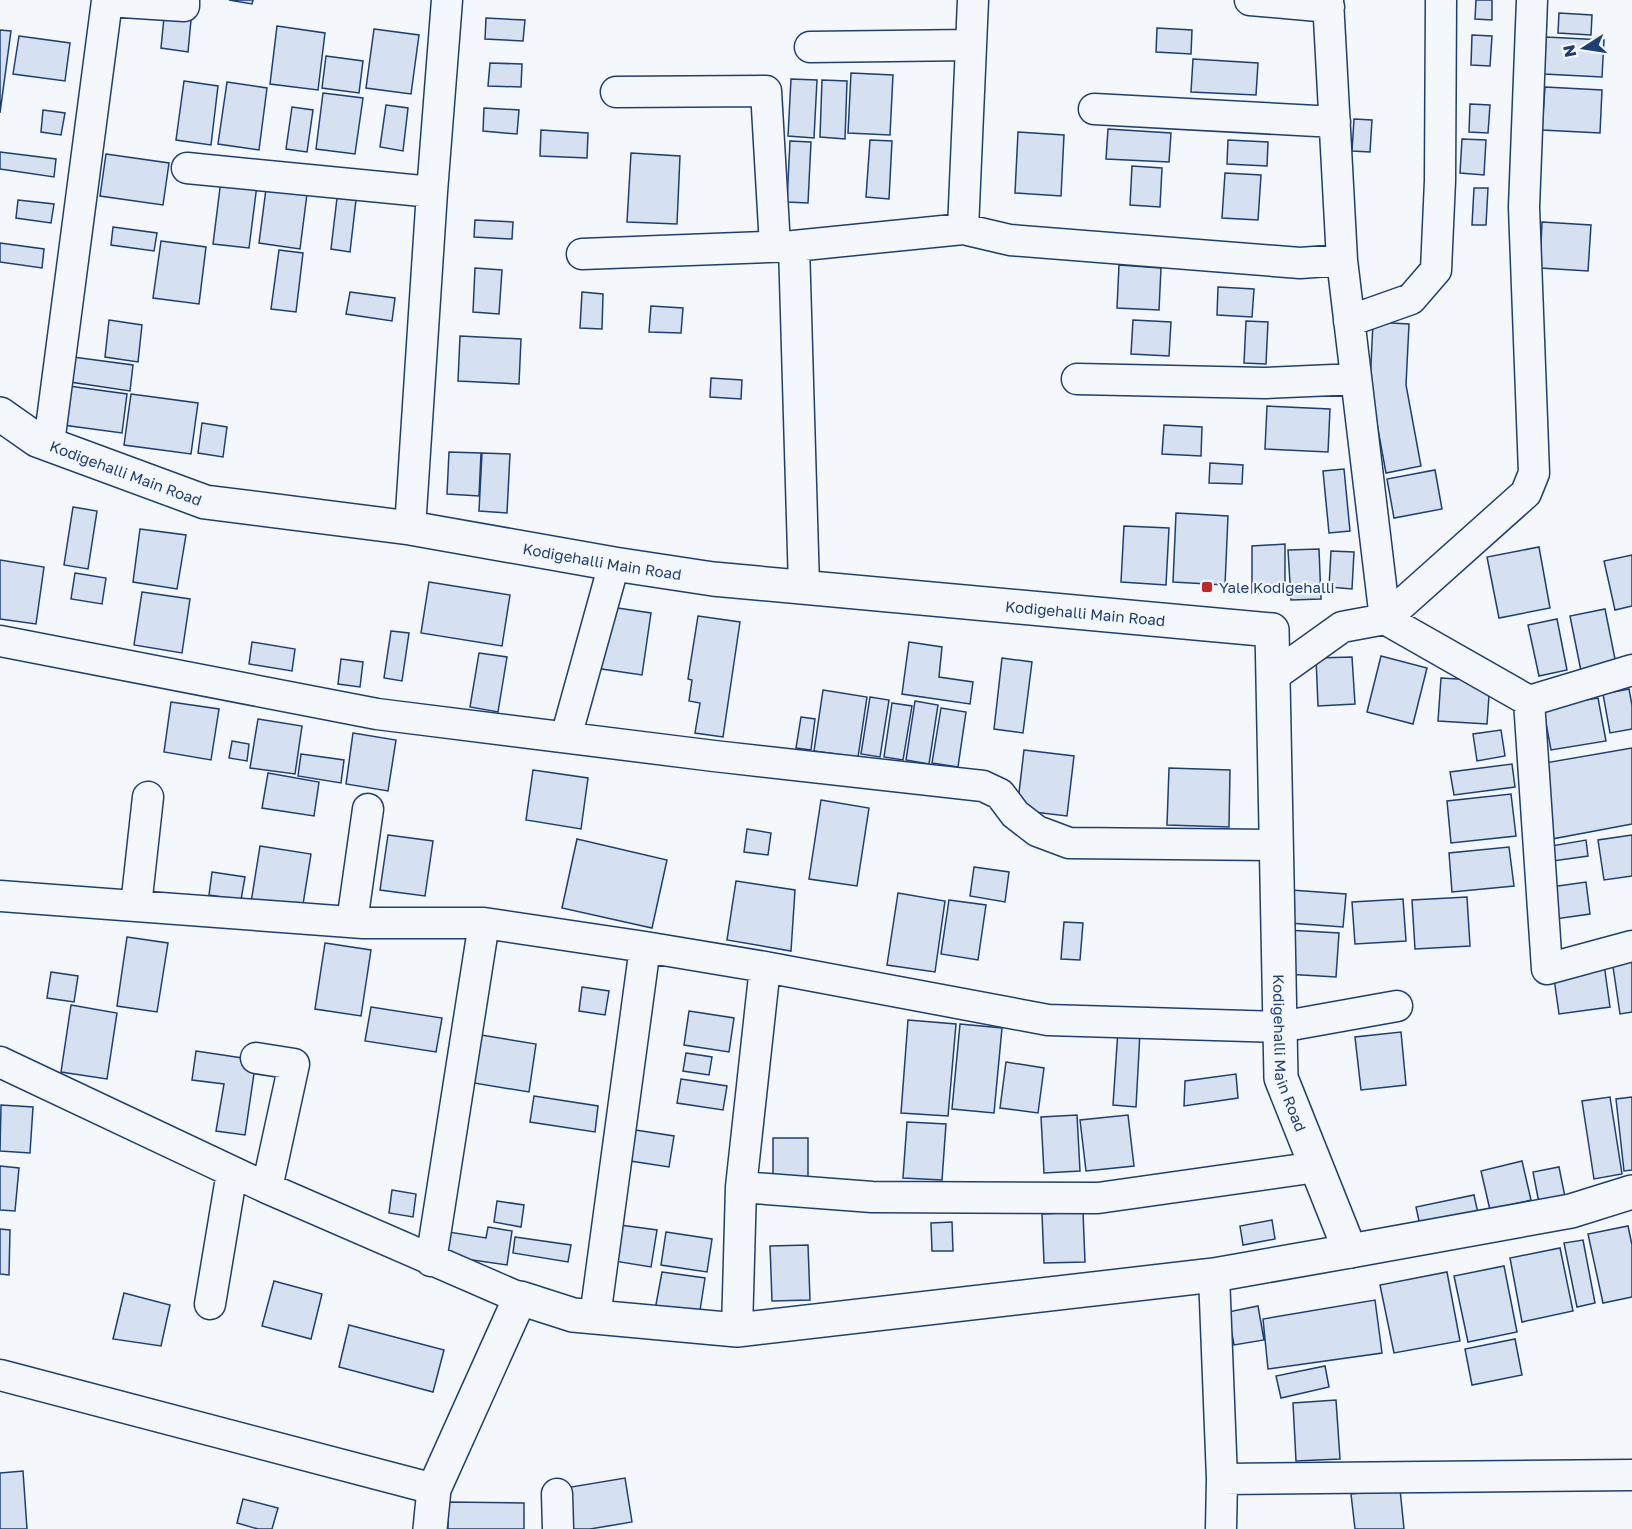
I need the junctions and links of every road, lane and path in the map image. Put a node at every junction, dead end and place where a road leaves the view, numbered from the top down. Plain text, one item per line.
1 (184, 0) edge
2 (447, 0) edge
3 (973, 0) edge
4 (1250, 0) edge
5 (1441, 0) edge
6 (1532, 0) edge
7 (1328, 3) edge
8 (970, 45) junction
9 (810, 47) dead end
10 (616, 92) dead end
11 (1094, 109) dead end
12 (1335, 122) junction
13 (187, 168) dead end
14 (432, 192) junction
15 (963, 229) junction
16 (784, 246) junction
17 (582, 254) dead end
18 (1342, 260) junction
19 (1349, 321) junction
20 (1077, 379) dead end
21 (1356, 380) junction
22 (0, 414) edge
23 (50, 443) junction
24 (410, 528) junction
25 (614, 564) junction
26 (804, 588) junction
27 (1385, 619) junction
28 (0, 641) edge
29 (1632, 670) edge
30 (1272, 677) junction
31 (1529, 701) junction
32 (566, 737) junction
33 (148, 797) dead end
34 (368, 809) dead end
35 (1276, 845) junction
36 (0, 896) edge
37 (136, 906) junction
38 (351, 922) junction
39 (484, 923) junction
40 (1632, 946) edge
41 (645, 947) junction
42 (765, 967) junction
43 (1397, 1006) dead end
44 (1280, 1027) junction
45 (256, 1058) dead end
46 (0, 1062) edge
47 (1317, 1167) junction
48 (232, 1172) junction
49 (741, 1187) junction
50 (267, 1188) junction
51 (1632, 1192) edge
52 (1350, 1251) junction
53 (431, 1261) junction
54 (1214, 1275) junction
55 (520, 1298) junction
56 (210, 1304) dead end
57 (595, 1317) junction
58 (737, 1330) junction
59 (0, 1375) edge
60 (1632, 1475) edge
61 (1222, 1479) junction
62 (434, 1489) junction
63 (557, 1494) dead end
64 (430, 1529) edge
65 (558, 1529) edge
66 (1221, 1529) edge

1 - 23 street
2 - 14 street
3 - 8 street
4 - 7 street
5 - 19 street
6 - 27 street
7 - 12 street
8 - 9 street
8 - 15 street
10 - 16 street
11 - 12 street
12 - 18 street
13 - 14 street
14 - 24 street
15 - 16 street
15 - 18 street
16 - 17 street
16 - 26 street
18 - 19 street
19 - 21 street
20 - 21 street
21 - 27 street
22 - 23 street, Kodigehalli Main Road
23 - 24 street, Kodigehalli Main Road
24 - 25 street, Kodigehalli Main Road
25 - 26 street, Kodigehalli Main Road
25 - 32 street
26 - 30 street, Kodigehalli Main Road
27 - 30 street
27 - 31 street
28 - 32 street
29 - 31 street
30 - 35 street, Kodigehalli Main Road
31 - 40 street
32 - 35 street
33 - 37 street
34 - 38 street
35 - 44 street, Kodigehalli Main Road
36 - 37 street
37 - 38 street
38 - 39 street
39 - 41 street
39 - 53 street
41 - 42 street
41 - 57 street
42 - 44 street
42 - 49 street
43 - 44 street
44 - 47 street, Kodigehalli Main Road
45 - 50 street
46 - 48 street
47 - 49 street
47 - 52 street, Kodigehalli Main Road
48 - 50 street
48 - 56 street
49 - 58 street
50 - 53 street
51 - 52 street
52 - 54 street
53 - 55 street
54 - 58 street
54 - 61 street
55 - 57 street
55 - 62 street
57 - 58 street
59 - 62 street
60 - 61 street
61 - 66 street
62 - 64 street
63 - 65 street

